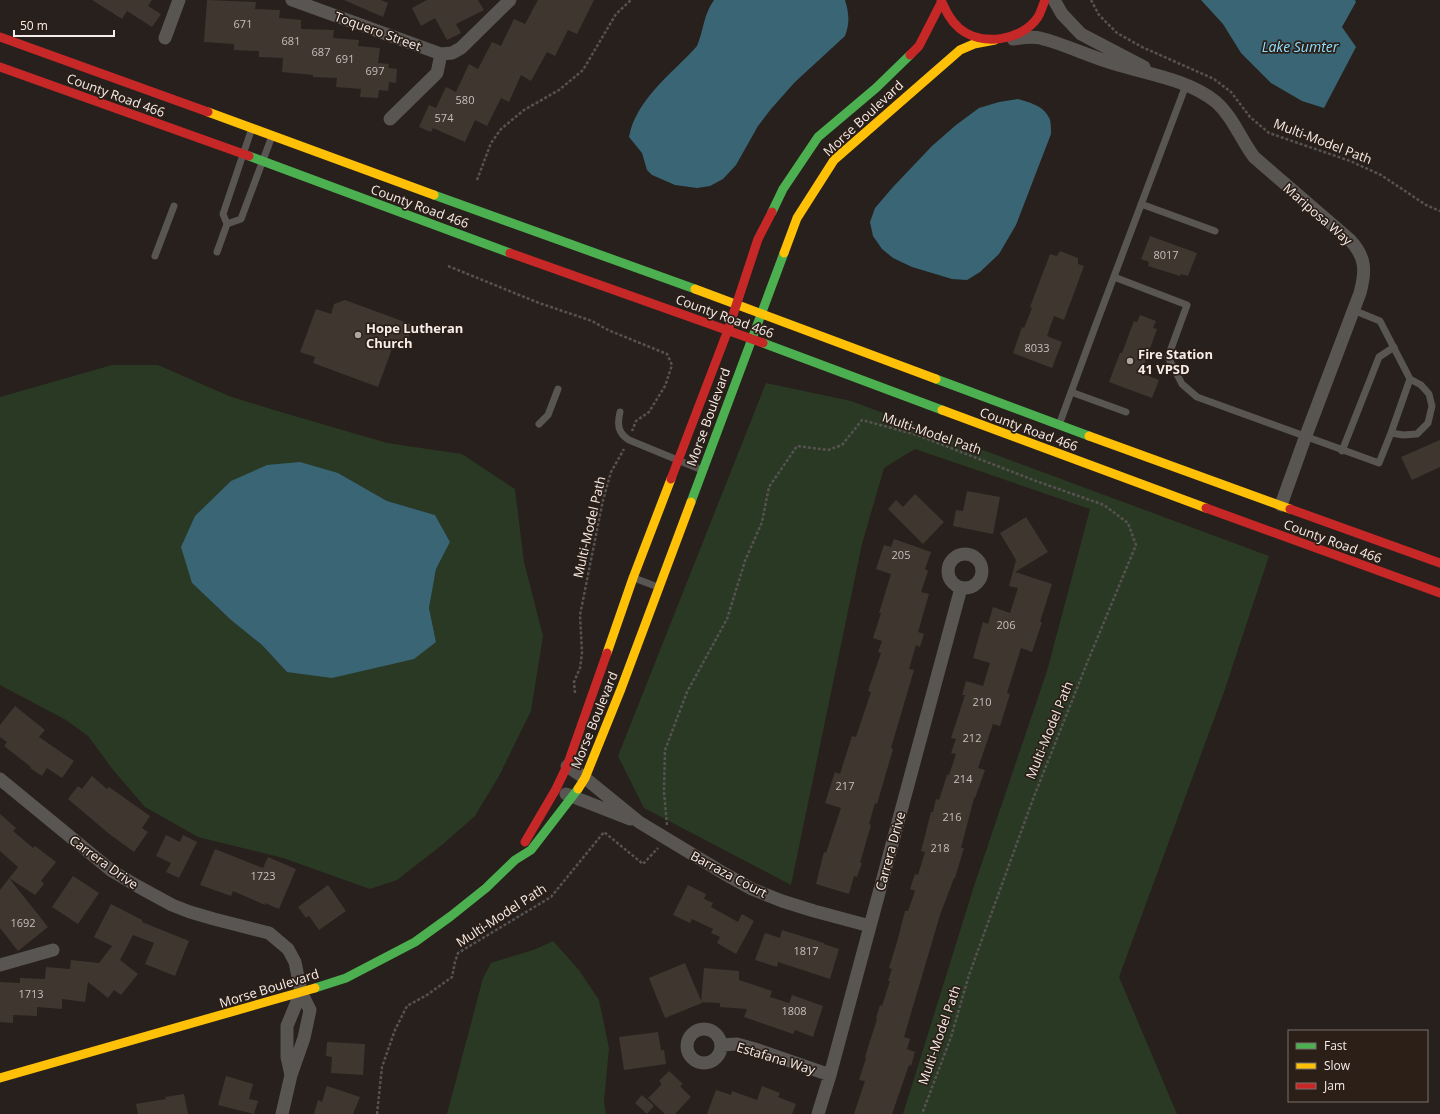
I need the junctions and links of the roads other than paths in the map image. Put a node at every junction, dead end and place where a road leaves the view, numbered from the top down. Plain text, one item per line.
1 (179, 0) edge
2 (292, 0) edge
3 (510, 0) edge
4 (1045, 0) edge
5 (1054, 0) edge
6 (941, 1) edge
7 (314, 4) edge
8 (0, 37) edge
9 (165, 38) dead end
10 (1000, 39) junction
11 (441, 54) junction
12 (0, 67) edge
13 (1169, 80) junction
14 (1186, 85) junction
15 (390, 119) dead end
16 (252, 128) junction
17 (272, 136) junction
18 (243, 154) junction
19 (262, 162) junction
20 (1141, 204) junction
21 (174, 206) dead end
22 (227, 224) junction
23 (1215, 231) dead end
24 (216, 252) dead end
25 (155, 256) dead end
26 (1114, 277) junction
27 (736, 304) junction
28 (1353, 310) junction
29 (761, 314) junction
30 (728, 330) junction
31 (751, 339) junction
32 (1394, 347) junction
33 (1410, 379) junction
34 (558, 389) dead end
35 (1071, 392) junction
36 (620, 412) dead end
37 (1126, 412) dead end
38 (539, 424) dead end
39 (1059, 425) junction
40 (1391, 433) junction
41 (1305, 438) junction
42 (1342, 451) junction
43 (678, 460) junction
44 (703, 470) junction
45 (1280, 509) junction
46 (1440, 563) edge
47 (633, 578) junction
48 (659, 587) junction
49 (961, 588) dead end
50 (1440, 593) edge
51 (567, 766) junction
52 (585, 778) junction
53 (0, 779) edge
54 (556, 789) junction
55 (573, 797) junction
56 (639, 822) junction
57 (515, 860) junction
58 (870, 926) junction
59 (53, 950) dead end
60 (0, 964) edge
61 (302, 992) junction
62 (721, 1045) dead end
63 (291, 1075) junction
64 (830, 1075) junction
65 (0, 1078) edge
66 (282, 1114) edge
67 (818, 1114) edge

1 - 9 street
2 - 7 street, Toquero Street
3 - 11 street
4 - 10 main road, Morse Boulevard
5 - 13 street, Mariposa Way
6 - 10 main road
6 - 27 main road, Morse Boulevard
7 - 11 street, Toquero Street
8 - 16 main road, County Road 466
10 - 13 street, Mariposa Way
10 - 29 main road, Morse Boulevard
11 - 15 street
12 - 18 main road, County Road 466
13 - 14 street, Mariposa Way
14 - 20 lane
14 - 28 street, Mariposa Way
16 - 17 main road, County Road 466
16 - 18 lane
17 - 19 lane
17 - 27 main road, County Road 466
18 - 19 main road, County Road 466
18 - 22 lane
19 - 22 lane
19 - 30 main road, County Road 466
20 - 23 lane
20 - 26 lane
21 - 25 lane
22 - 24 lane
26 - 35 lane
26 - 41 lane
27 - 29 main road, County Road 466
27 - 30 main road, Morse Boulevard
28 - 32 lane
28 - 41 street, Mariposa Way
29 - 31 main road, Morse Boulevard
29 - 39 main road, County Road 466
30 - 31 main road, County Road 466
30 - 43 main road, Morse Boulevard
31 - 44 main road, Morse Boulevard
31 - 50 main road, County Road 466
32 - 33 lane
32 - 42 lane
33 - 40 lane
33 - 40 lane
34 - 38 lane
35 - 37 lane
35 - 39 lane
36 - 43 lane
39 - 45 main road, County Road 466
40 - 42 lane
41 - 42 lane
41 - 45 street, Mariposa Way
43 - 44 lane
43 - 47 main road, Morse Boulevard
44 - 48 main road, Morse Boulevard
45 - 46 main road, County Road 466
47 - 48 lane
47 - 51 main road, Morse Boulevard
48 - 52 main road, Morse Boulevard
49 - 58 street, Carrera Drive
51 - 52 street, Barraza Court
51 - 54 main road, Morse Boulevard
52 - 55 main road, Morse Boulevard
52 - 56 street, Barraza Court
53 - 61 street, Carrera Drive
54 - 55 street, Barraza Court
54 - 57 main road, Morse Boulevard
55 - 56 street, Barraza Court
55 - 57 main road, Morse Boulevard
56 - 58 street, Barraza Court
57 - 61 main road, Morse Boulevard
58 - 64 street, Carrera Drive
59 - 60 street
61 - 63 street
61 - 63 street, Carrera Drive
61 - 65 main road, Morse Boulevard
62 - 64 street, Estafana Way
63 - 66 street, Carrera Drive
64 - 67 street, Carrera Drive

